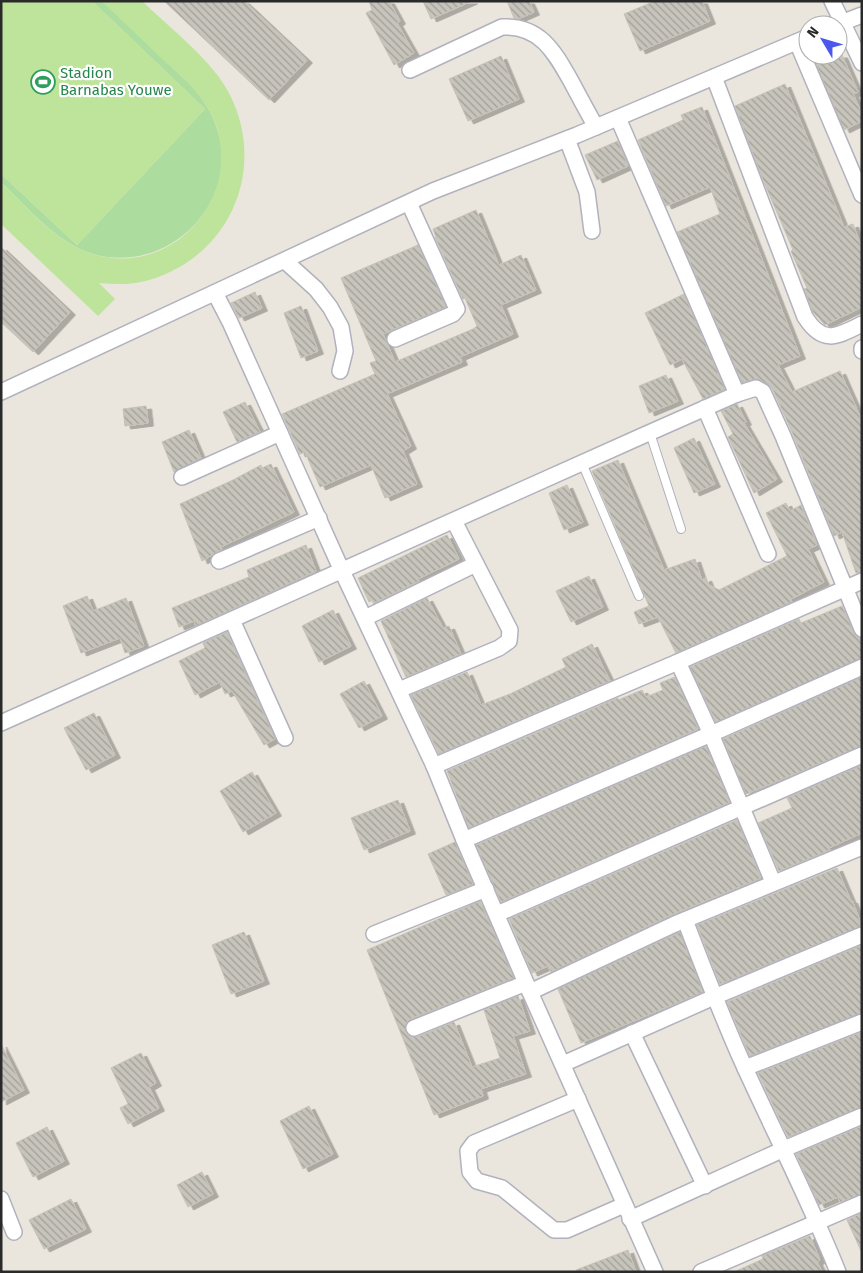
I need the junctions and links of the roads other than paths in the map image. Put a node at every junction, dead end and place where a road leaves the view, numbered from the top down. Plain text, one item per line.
1 (832, 1) edge
2 (836, 15) edge
3 (862, 16) edge
4 (848, 21) edge
5 (848, 39) edge
6 (798, 41) edge
7 (862, 63) edge
8 (812, 65) edge
9 (410, 70) dead end
10 (714, 77) junction
11 (618, 118) junction
12 (596, 127) junction
13 (567, 139) junction
14 (862, 195) edge
15 (409, 203) junction
16 (592, 231) dead end
17 (285, 261) junction
18 (215, 293) junction
19 (862, 324) edge
20 (395, 339) dead end
21 (340, 371) dead end
22 (1, 392) edge
23 (737, 394) junction
24 (705, 408) junction
25 (280, 433) junction
26 (650, 433) junction
27 (582, 463) junction
28 (182, 477) dead end
29 (319, 518) junction
30 (454, 521) junction
31 (681, 529) dead end
32 (768, 554) dead end
33 (219, 561) dead end
34 (476, 564) junction
35 (342, 571) junction
36 (862, 581) edge
37 (846, 588) junction
38 (639, 596) dead end
39 (364, 618) junction
40 (232, 620) junction
41 (862, 629) edge
42 (678, 662) junction
43 (862, 667) edge
44 (399, 690) junction
45 (1, 723) edge
46 (711, 734) junction
47 (285, 738) dead end
48 (862, 755) edge
49 (434, 766) junction
50 (741, 808) junction
51 (464, 840) junction
52 (862, 847) edge
53 (773, 882) junction
54 (486, 889) junction
55 (497, 914) junction
56 (685, 920) junction
57 (374, 934) dead end
58 (862, 935) edge
59 (528, 987) junction
60 (714, 997) junction
61 (862, 1022) edge
62 (414, 1028) dead end
63 (632, 1033) junction
64 (562, 1064) junction
65 (745, 1068) junction
66 (578, 1099) junction
67 (862, 1116) edge
68 (784, 1149) junction
69 (704, 1186) junction
70 (1, 1199) edge
71 (862, 1203) edge
72 (627, 1212) junction
73 (818, 1223) junction
74 (14, 1232) dead end
75 (655, 1272) edge
76 (701, 1272) edge
77 (838, 1272) edge

1 - 2 street
3 - 4 street
5 - 7 street
6 - 10 street
8 - 14 street
9 - 12 street
10 - 11 street
10 - 19 street
11 - 12 street
11 - 23 street
12 - 13 street
13 - 15 street
13 - 16 street
15 - 17 street
15 - 20 street
17 - 18 street
17 - 21 street
18 - 22 street
18 - 25 street
23 - 24 street
23 - 37 street
24 - 26 street
24 - 32 street
25 - 28 street
25 - 29 street
26 - 27 street
26 - 31 lane
27 - 30 street
27 - 38 lane
29 - 33 street
29 - 35 street
30 - 34 street
30 - 35 street
34 - 39 street
34 - 44 street
35 - 39 street
35 - 40 street
36 - 37 street
37 - 41 street
37 - 42 street
39 - 44 street
40 - 45 street
40 - 47 street
42 - 46 street
42 - 49 street
43 - 46 street
44 - 49 street
46 - 50 street
46 - 51 street
48 - 50 street
49 - 51 street
50 - 53 street
50 - 55 street
51 - 54 street
52 - 53 street
53 - 56 street
54 - 55 street
54 - 57 street
55 - 59 street
56 - 59 street
56 - 60 street
58 - 60 street
59 - 62 street
59 - 64 street
60 - 63 street
60 - 65 street
61 - 65 street
63 - 64 street
63 - 69 street
64 - 66 street
65 - 68 street
66 - 72 street
66 - 72 street
67 - 68 street
68 - 69 street
68 - 73 street
69 - 72 street
70 - 74 street
71 - 73 street
72 - 75 street
73 - 76 street
73 - 77 street

